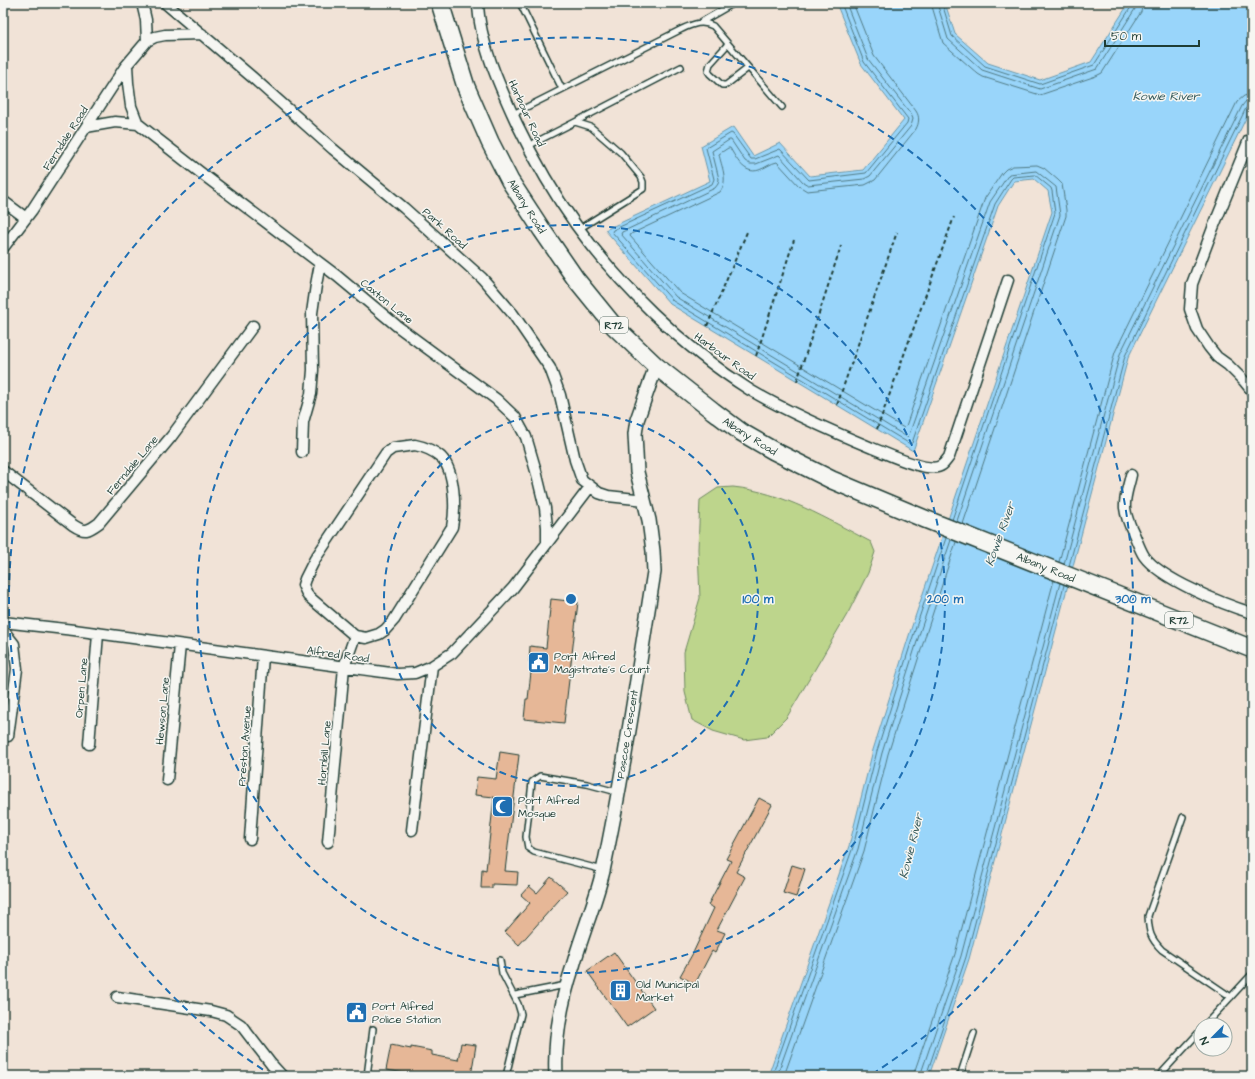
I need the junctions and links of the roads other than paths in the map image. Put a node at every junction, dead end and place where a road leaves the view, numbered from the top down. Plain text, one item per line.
1 (142, 3) edge
2 (165, 3) edge
3 (440, 3) edge
4 (478, 3) edge
5 (520, 3) edge
6 (734, 3) edge
7 (700, 23) junction
8 (202, 34) junction
9 (147, 41) junction
10 (728, 44) junction
11 (127, 65) junction
12 (681, 66) dead end
13 (748, 68) junction
14 (562, 89) junction
15 (782, 107) dead end
16 (513, 114) junction
17 (575, 122) junction
18 (138, 124) junction
19 (86, 127) junction
20 (1249, 140) dead end
21 (528, 146) junction
22 (3, 201) edge
23 (26, 218) junction
24 (579, 229) junction
25 (3, 248) edge
26 (320, 264) junction
27 (1008, 280) dead end
28 (253, 326) dead end
29 (656, 366) junction
30 (1252, 391) edge
31 (302, 452) dead end
32 (3, 471) edge
33 (1131, 475) dead end
34 (590, 488) junction
35 (644, 500) junction
36 (547, 543) junction
37 (1252, 613) edge
38 (3, 622) edge
39 (3, 630) edge
40 (98, 634) junction
41 (355, 636) junction
42 (180, 645) junction
43 (1252, 649) edge
44 (263, 656) junction
45 (432, 666) junction
46 (344, 667) junction
47 (8, 736) dead end
48 (89, 744) dead end
49 (167, 780) dead end
50 (618, 792) junction
51 (1183, 818) dead end
52 (412, 830) dead end
53 (250, 839) dead end
54 (328, 842) dead end
55 (603, 870) junction
56 (500, 960) dead end
57 (1252, 974) edge
58 (567, 985) junction
59 (515, 996) junction
60 (1231, 996) junction
61 (117, 997) dead end
62 (1212, 1017) edge
63 (373, 1029) dead end
64 (974, 1033) dead end
65 (1193, 1039) edge
66 (282, 1076) edge
67 (367, 1076) edge
68 (506, 1076) edge
69 (556, 1076) edge
70 (960, 1076) edge
71 (1159, 1076) edge

1 - 9 street
2 - 8 street, Park Road
3 - 29 main road, Albany Road / R72
4 - 16 street, Harbour Road
5 - 14 lane
6 - 7 lane
7 - 10 lane
7 - 14 lane
8 - 9 street
8 - 34 street, Park Road
9 - 11 street, Ferndale Road
10 - 13 lane
10 - 13 lane
11 - 18 street
11 - 19 street, Ferndale Road
12 - 17 lane
13 - 15 lane
14 - 16 lane
16 - 21 street, Harbour Road
17 - 21 lane
17 - 24 lane
18 - 19 street
18 - 26 street, Caxton Lane
19 - 23 street, Ferndale Road
20 - 30 street
21 - 24 street, Harbour Road
22 - 23 street
23 - 25 street, Ferndale Road
24 - 27 street, Harbour Road
26 - 31 street
26 - 36 street, Caxton Lane
28 - 32 street, Ferndale Lane
29 - 35 street, Pascoe Crescent
29 - 43 main road, Albany Road / R72
33 - 37 street
34 - 35 street, Park Road
34 - 36 street, Alfred Road
35 - 50 street, Pascoe Crescent
36 - 45 street, Alfred Road
38 - 40 street, Alfred Road
39 - 47 street
40 - 42 street, Alfred Road
40 - 48 street, Orpen Lane
41 - 41 street
41 - 46 street, Hornbill Lane
42 - 44 street, Alfred Road
42 - 49 street, Hewson Lane
44 - 46 street, Alfred Road
44 - 53 street, Preston Avenue
45 - 46 street, Alfred Road
45 - 52 street
46 - 54 street, Hornbill Lane
50 - 55 street, Pascoe Crescent
50 - 55 lane
51 - 60 lane
55 - 58 street, Pascoe Crescent
56 - 59 lane
57 - 60 lane
58 - 59 lane
58 - 69 street, Pascoe Crescent
59 - 68 lane
60 - 62 lane
61 - 66 street
63 - 67 lane
64 - 70 lane
65 - 71 lane

